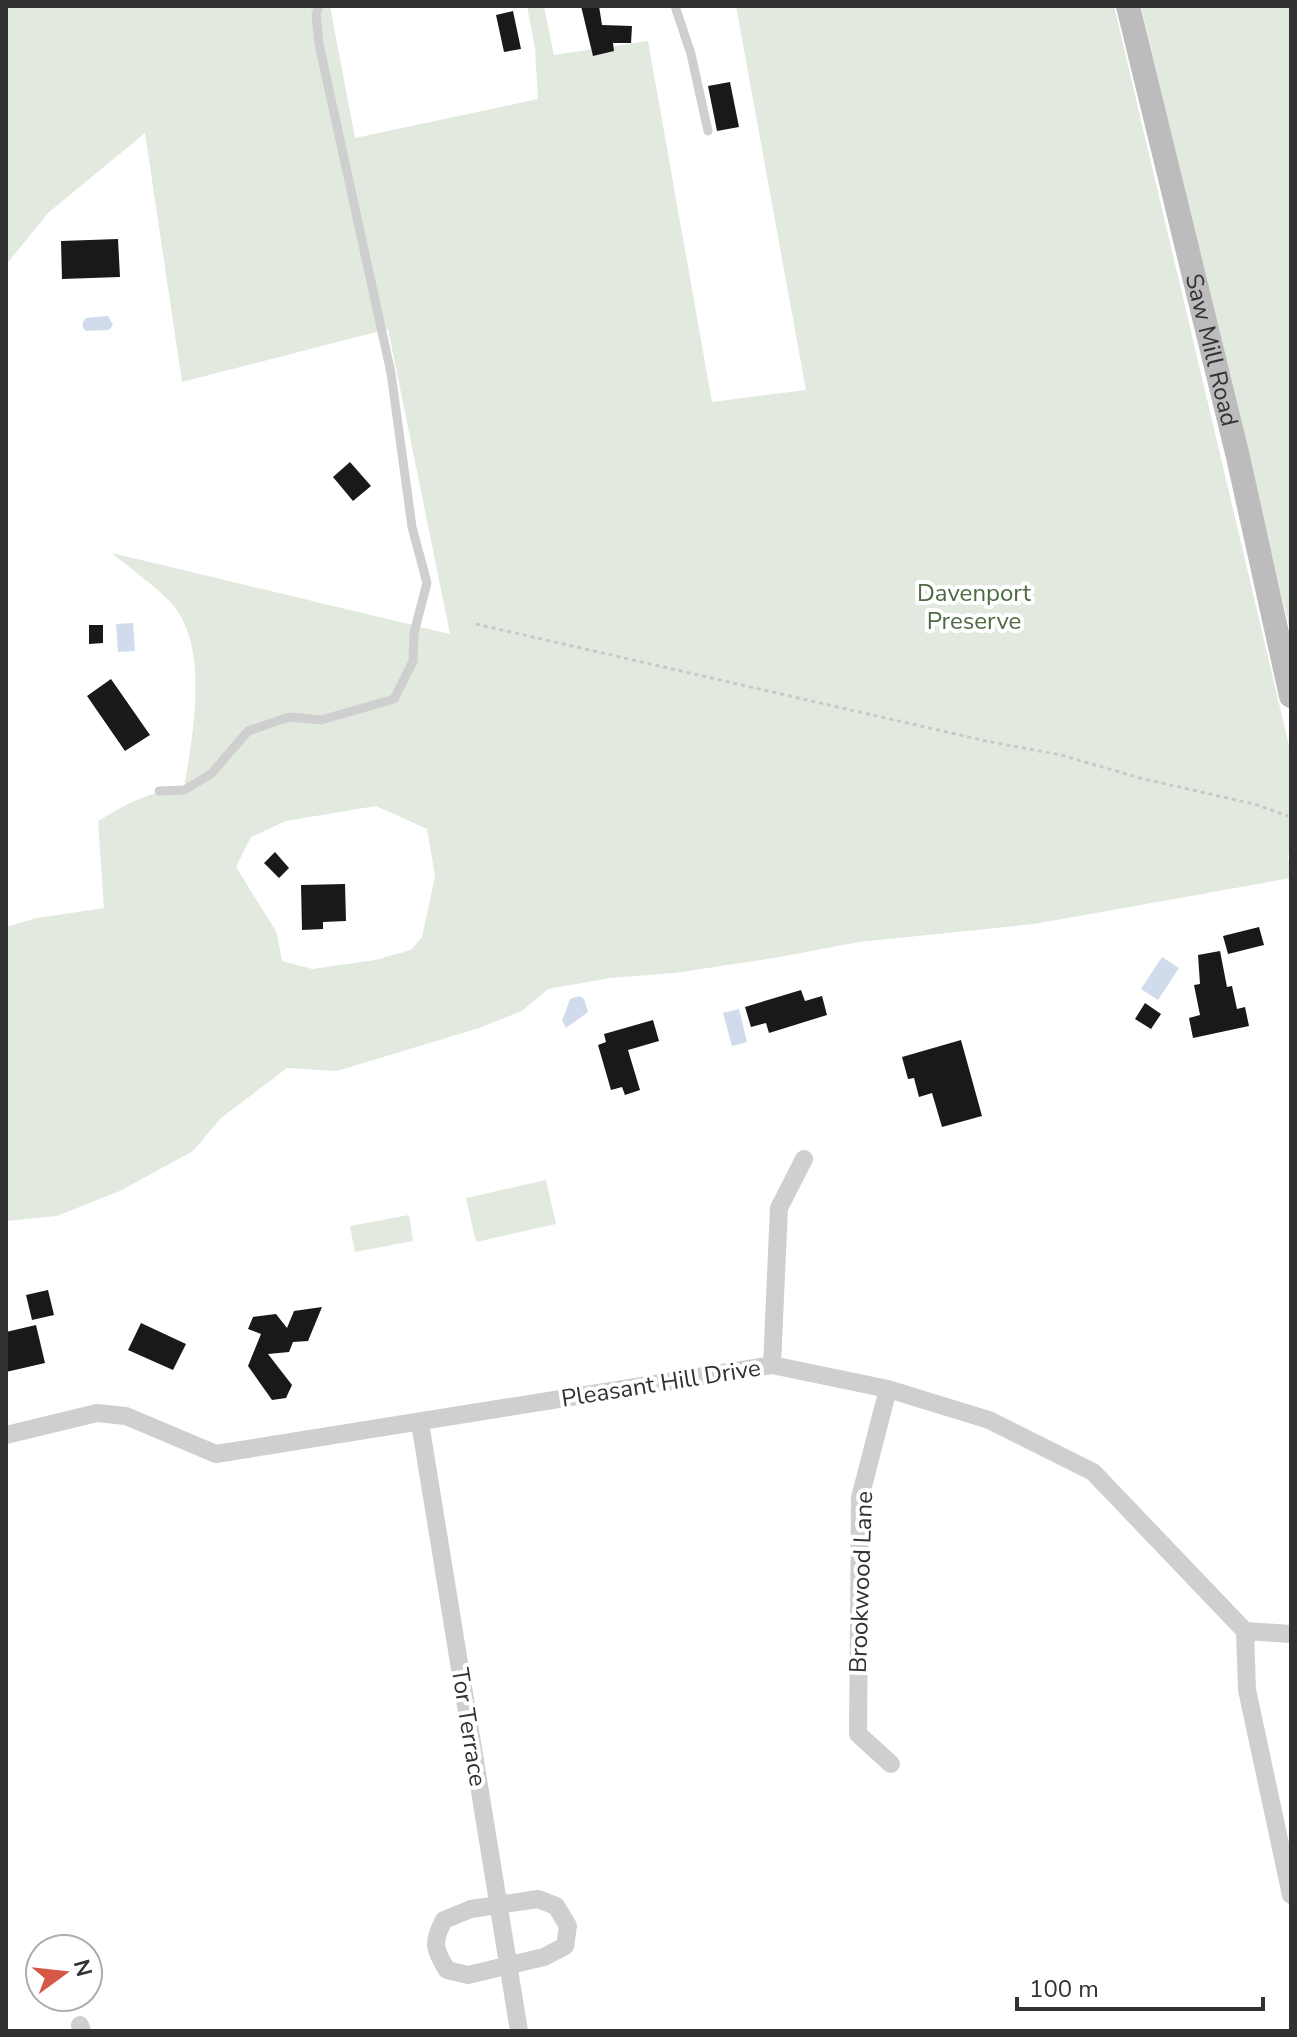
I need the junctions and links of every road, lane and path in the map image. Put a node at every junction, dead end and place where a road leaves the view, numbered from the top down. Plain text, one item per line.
1 (319, 6) edge
2 (675, 6) edge
3 (1128, 6) edge
4 (708, 131) dead end
5 (476, 624) dead end
6 (1291, 696) edge
7 (159, 791) dead end
8 (1288, 816) dead end
9 (804, 1159) dead end
10 (772, 1365) junction
11 (888, 1389) junction
12 (420, 1423) junction
13 (6, 1435) edge
14 (1245, 1631) junction
15 (1291, 1634) edge
16 (891, 1764) dead end
17 (1291, 1895) edge
18 (497, 1904) junction
19 (507, 1966) junction
20 (519, 2031) edge

1 - 7 lane
2 - 4 lane
3 - 6 street, Saw Mill Road
5 - 8 path
9 - 10 street
10 - 11 street, Pleasant Hill Drive
10 - 12 street, Pleasant Hill Drive
11 - 14 street, Pleasant Hill Drive
11 - 16 street, Brookwood Lane
12 - 13 street, Pleasant Hill Drive
12 - 18 street, Tor Terrace
14 - 15 street
14 - 17 street
18 - 19 street, Tor Terrace
18 - 19 street
18 - 19 street
19 - 20 street, Tor Terrace

